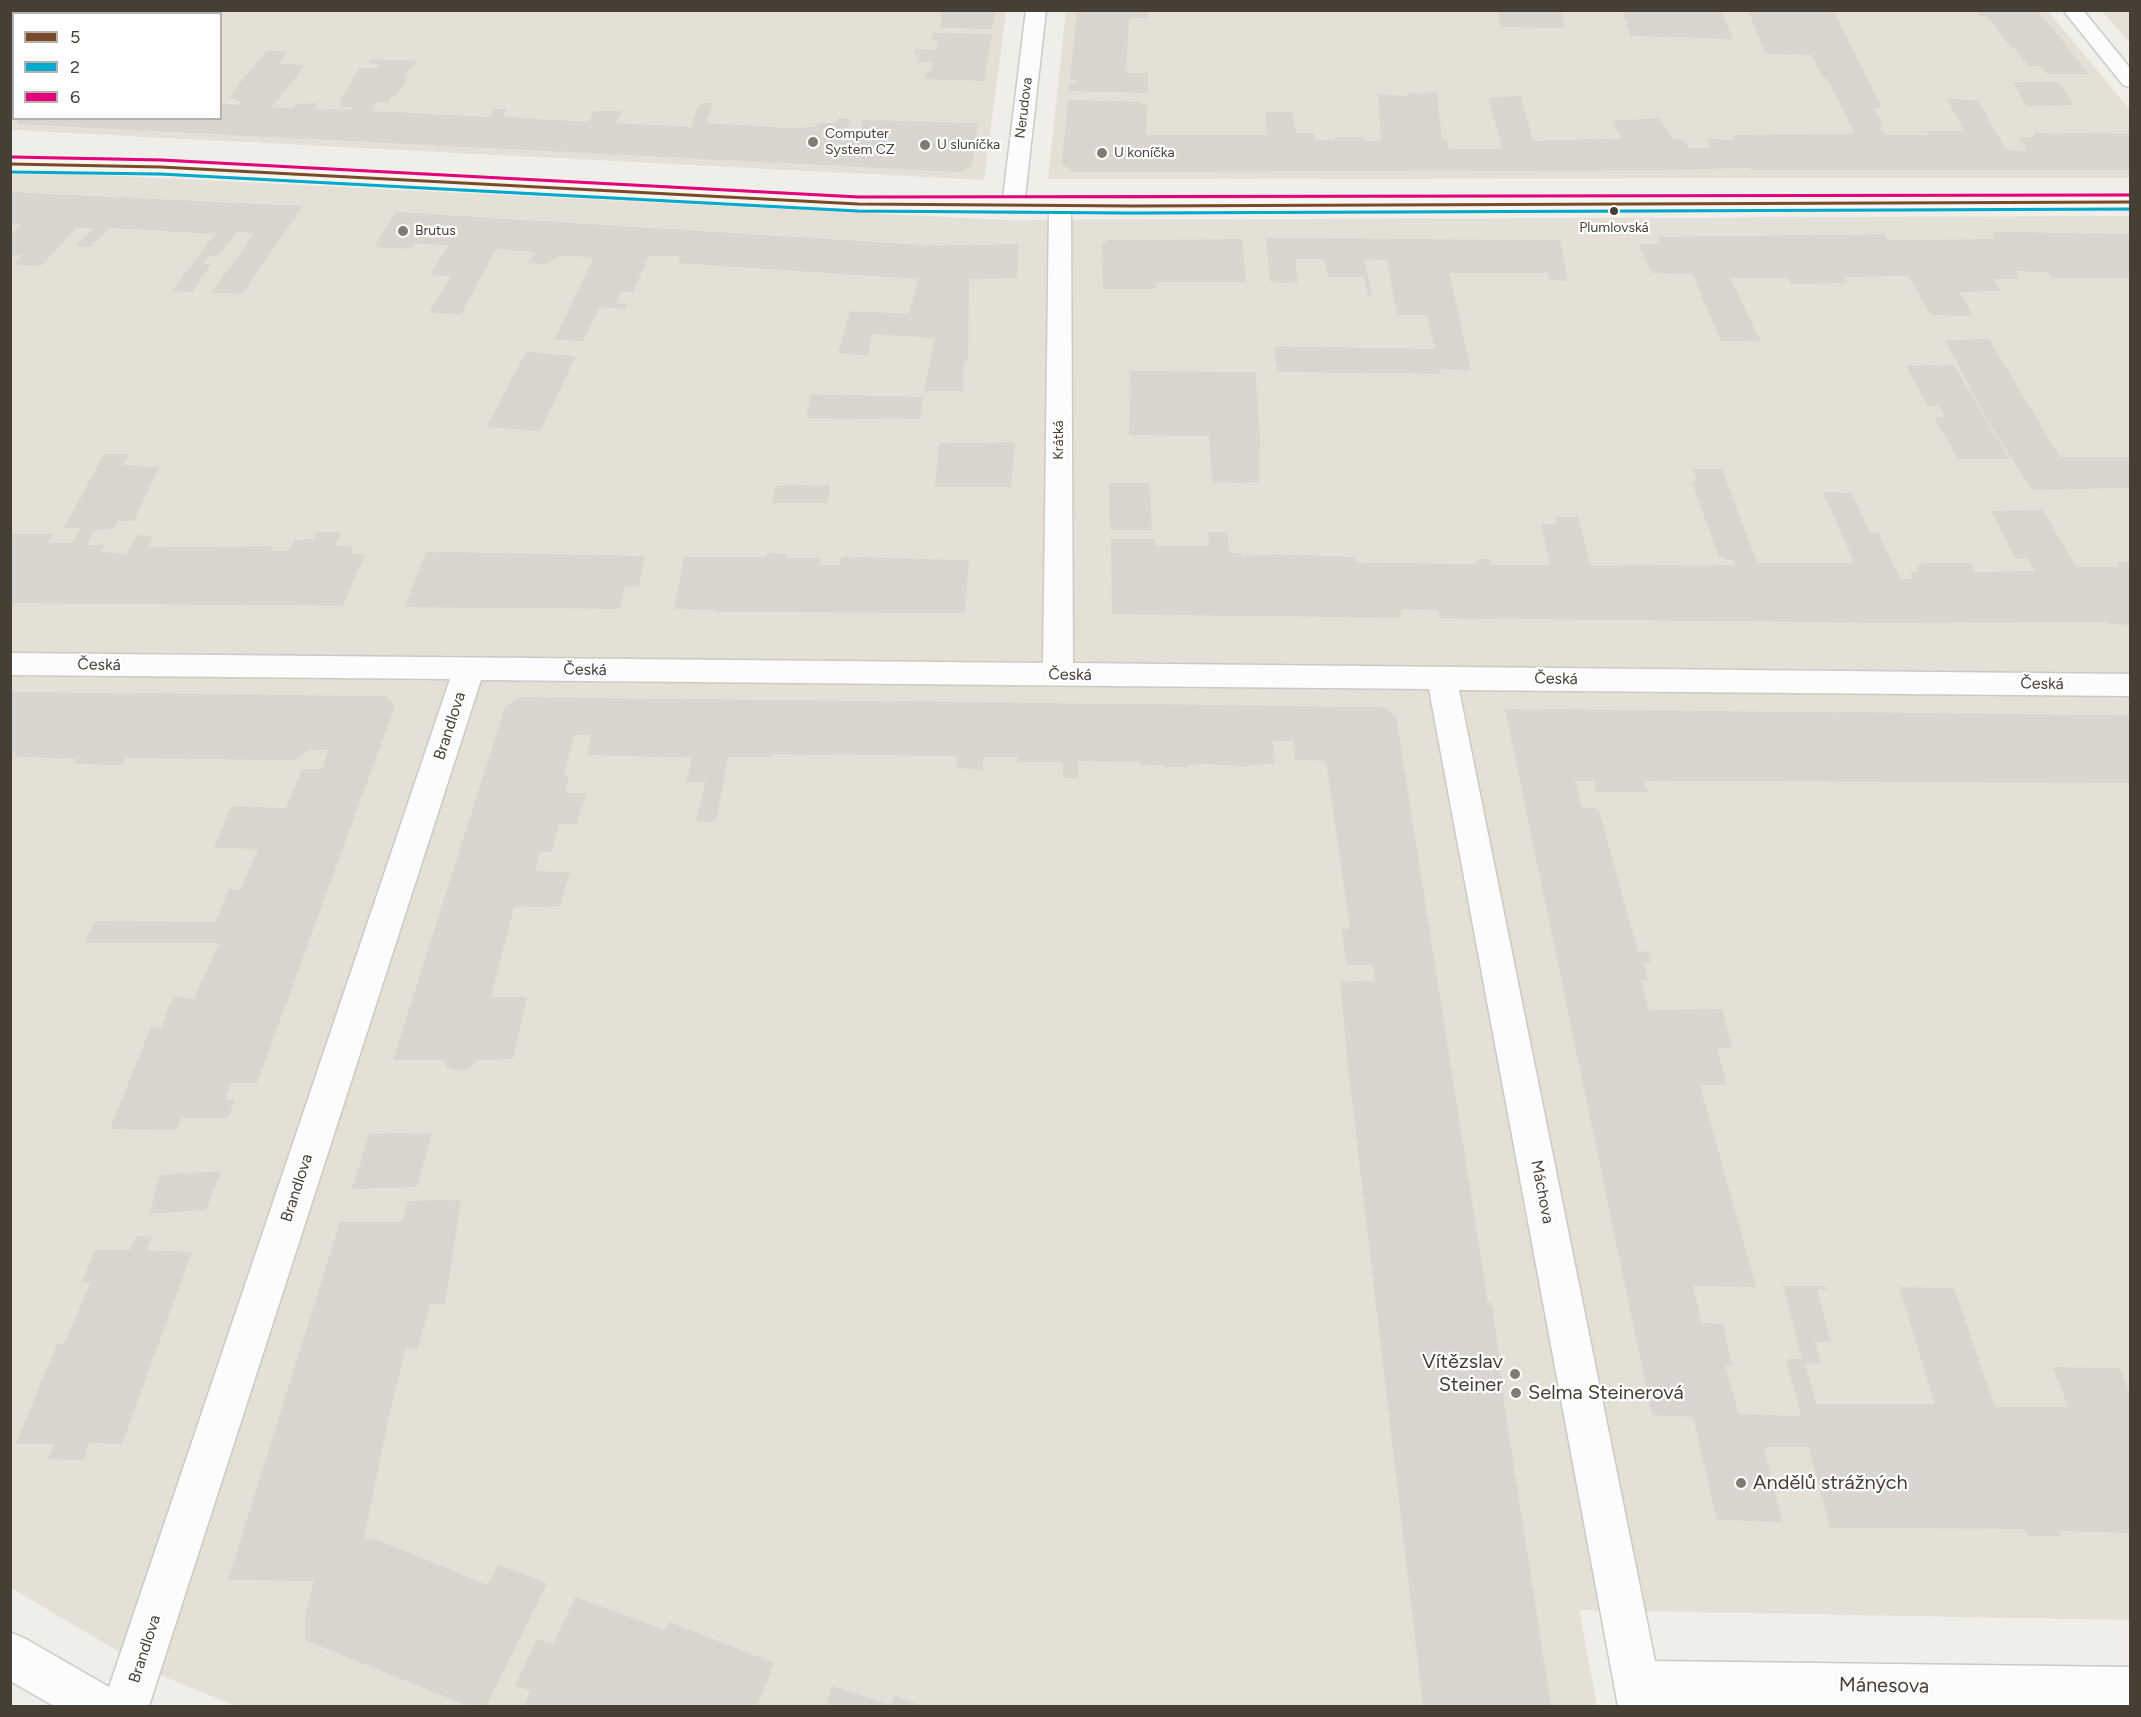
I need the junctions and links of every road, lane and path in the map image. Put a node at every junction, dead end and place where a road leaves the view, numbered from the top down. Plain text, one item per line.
1 (1036, 10) edge
2 (2072, 10) edge
3 (2130, 81) edge
4 (10, 164) edge
5 (2130, 202) edge
6 (1013, 206) junction
7 (1060, 206) junction
8 (10, 664) edge
9 (469, 669) junction
10 (1058, 675) junction
11 (1442, 678) junction
12 (2130, 685) edge
13 (10, 1655) edge
14 (2130, 1690) edge
15 (1639, 1695) edge
16 (98, 1707) edge
17 (126, 1707) edge

1 - 6 street, Nerudova
2 - 3 street
4 - 6 main road
5 - 7 main road
6 - 7 main road
7 - 10 street, Krátká
8 - 9 street, Česká
9 - 10 street, Česká
9 - 17 street, Brandlova
10 - 11 street, Česká
11 - 12 street, Česká
11 - 15 street, Máchova
13 - 16 street
14 - 15 street, Mánesova

